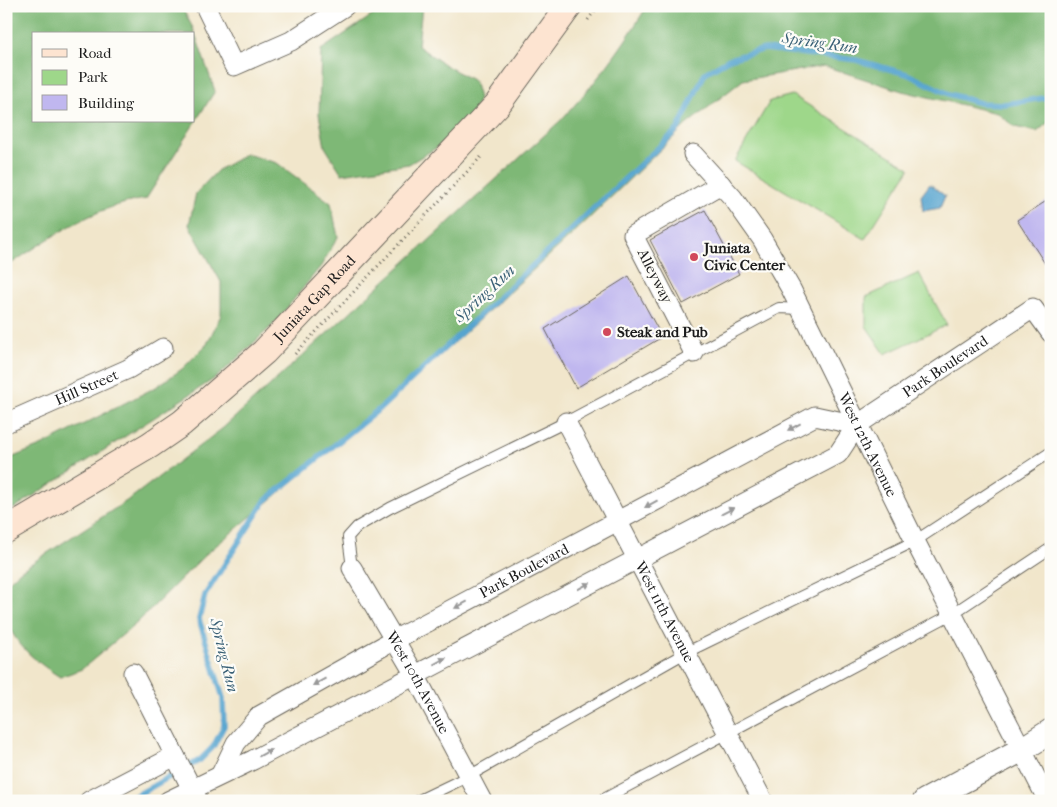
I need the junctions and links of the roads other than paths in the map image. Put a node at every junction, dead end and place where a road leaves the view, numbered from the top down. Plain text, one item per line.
1 (205, 6) edge
2 (345, 6) edge
3 (569, 6) edge
4 (693, 154) dead end
5 (721, 184) junction
6 (800, 309) junction
7 (1051, 333) edge
8 (163, 348) dead end
9 (694, 353) junction
10 (566, 422) junction
11 (6, 423) edge
12 (857, 425) junction
13 (1051, 452) edge
14 (617, 523) junction
15 (6, 530) edge
16 (914, 541) junction
17 (1051, 548) edge
18 (636, 559) junction
19 (352, 568) joint
20 (952, 614) junction
21 (394, 640) junction
22 (685, 653) junction
23 (133, 674) dead end
24 (415, 675) junction
25 (1051, 731) edge
26 (727, 733) junction
27 (1021, 750) junction
28 (175, 756) junction
29 (221, 774) junction
30 (468, 776) junction
31 (195, 794) edge
32 (89, 801) edge
33 (168, 801) edge
34 (417, 801) edge
35 (482, 801) edge
36 (600, 801) edge
37 (763, 801) edge
38 (925, 801) edge
39 (1048, 801) edge

1 - 2 street
3 - 15 main road, Juniata Gap Road
4 - 5 street, West 12th Avenue
5 - 6 street, West 12th Avenue
5 - 9 street, Alleyway
6 - 9 lane
6 - 12 street, West 12th Avenue
7 - 12 street, Park Boulevard
8 - 11 street, Hill Street
9 - 10 lane
10 - 14 street, West 11th Avenue
10 - 19 lane
12 -> 14 street, Park Boulevard
12 - 16 street, West 12th Avenue
18 -> 12 street, Park Boulevard
13 - 16 lane
14 - 18 street, West 11th Avenue
14 -> 21 street, Park Boulevard
16 - 20 street, West 12th Avenue
16 - 22 lane
17 - 20 lane
18 - 22 street, West 11th Avenue
24 -> 18 street, Park Boulevard
19 - 21 street, West 10th Avenue
20 - 26 lane
20 - 27 street, West 12th Avenue
21 - 24 street, West 10th Avenue
21 -> 29 street, Park Boulevard
22 - 26 street, West 11th Avenue
22 - 30 lane
23 - 28 street
29 -> 24 street, Park Boulevard
24 - 30 street, West 10th Avenue
25 - 27 street
26 - 36 lane
26 - 37 street, West 11th Avenue
27 - 38 street
27 - 39 street, West 12th Avenue
28 - 31 street
28 - 32 street
29 - 31 street, Park Boulevard
30 - 34 lane
30 - 35 street, West 10th Avenue
31 - 33 street, Park Boulevard

